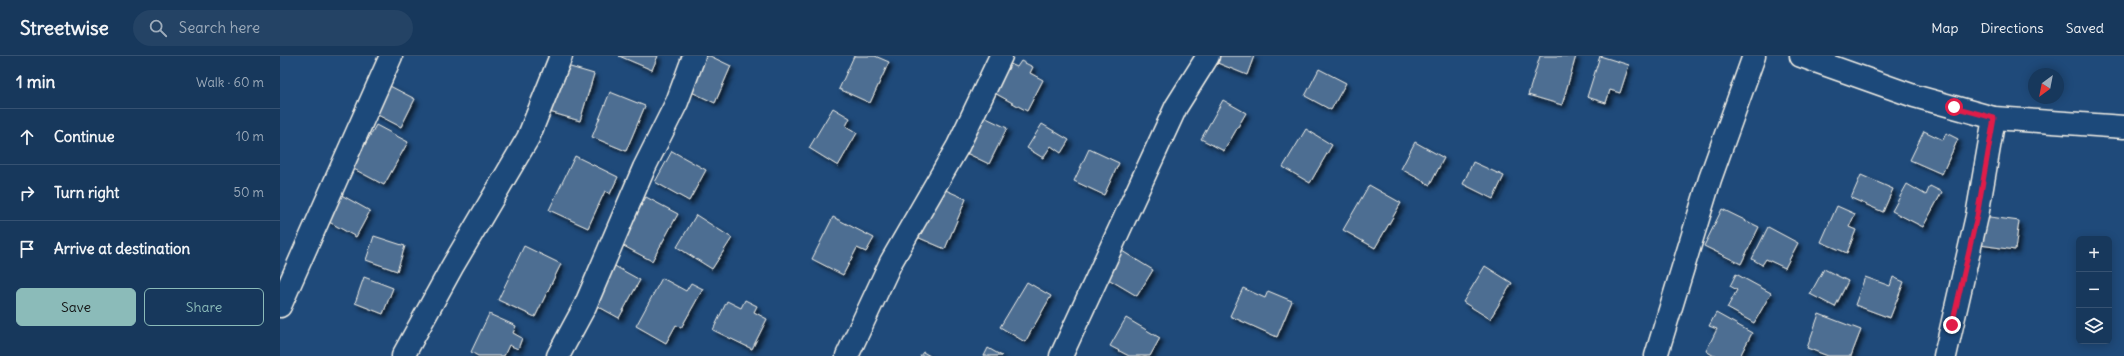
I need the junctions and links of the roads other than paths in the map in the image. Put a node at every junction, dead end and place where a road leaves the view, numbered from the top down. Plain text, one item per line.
1 (391, 56) edge
2 (561, 56) edge
3 (694, 56) edge
4 (1001, 56) edge
5 (1208, 56) edge
6 (1754, 56) edge
7 (1801, 56) edge
8 (1994, 118) junction
9 (2124, 127) edge
10 (280, 306) edge
11 (404, 356) edge
12 (558, 356) edge
13 (847, 356) edge
14 (1061, 356) edge
15 (1656, 356) edge
16 (1945, 356) edge

1 - 10 street
2 - 11 street
3 - 12 street
4 - 13 street
5 - 14 street
6 - 15 street
7 - 8 street
8 - 9 street
8 - 16 street

